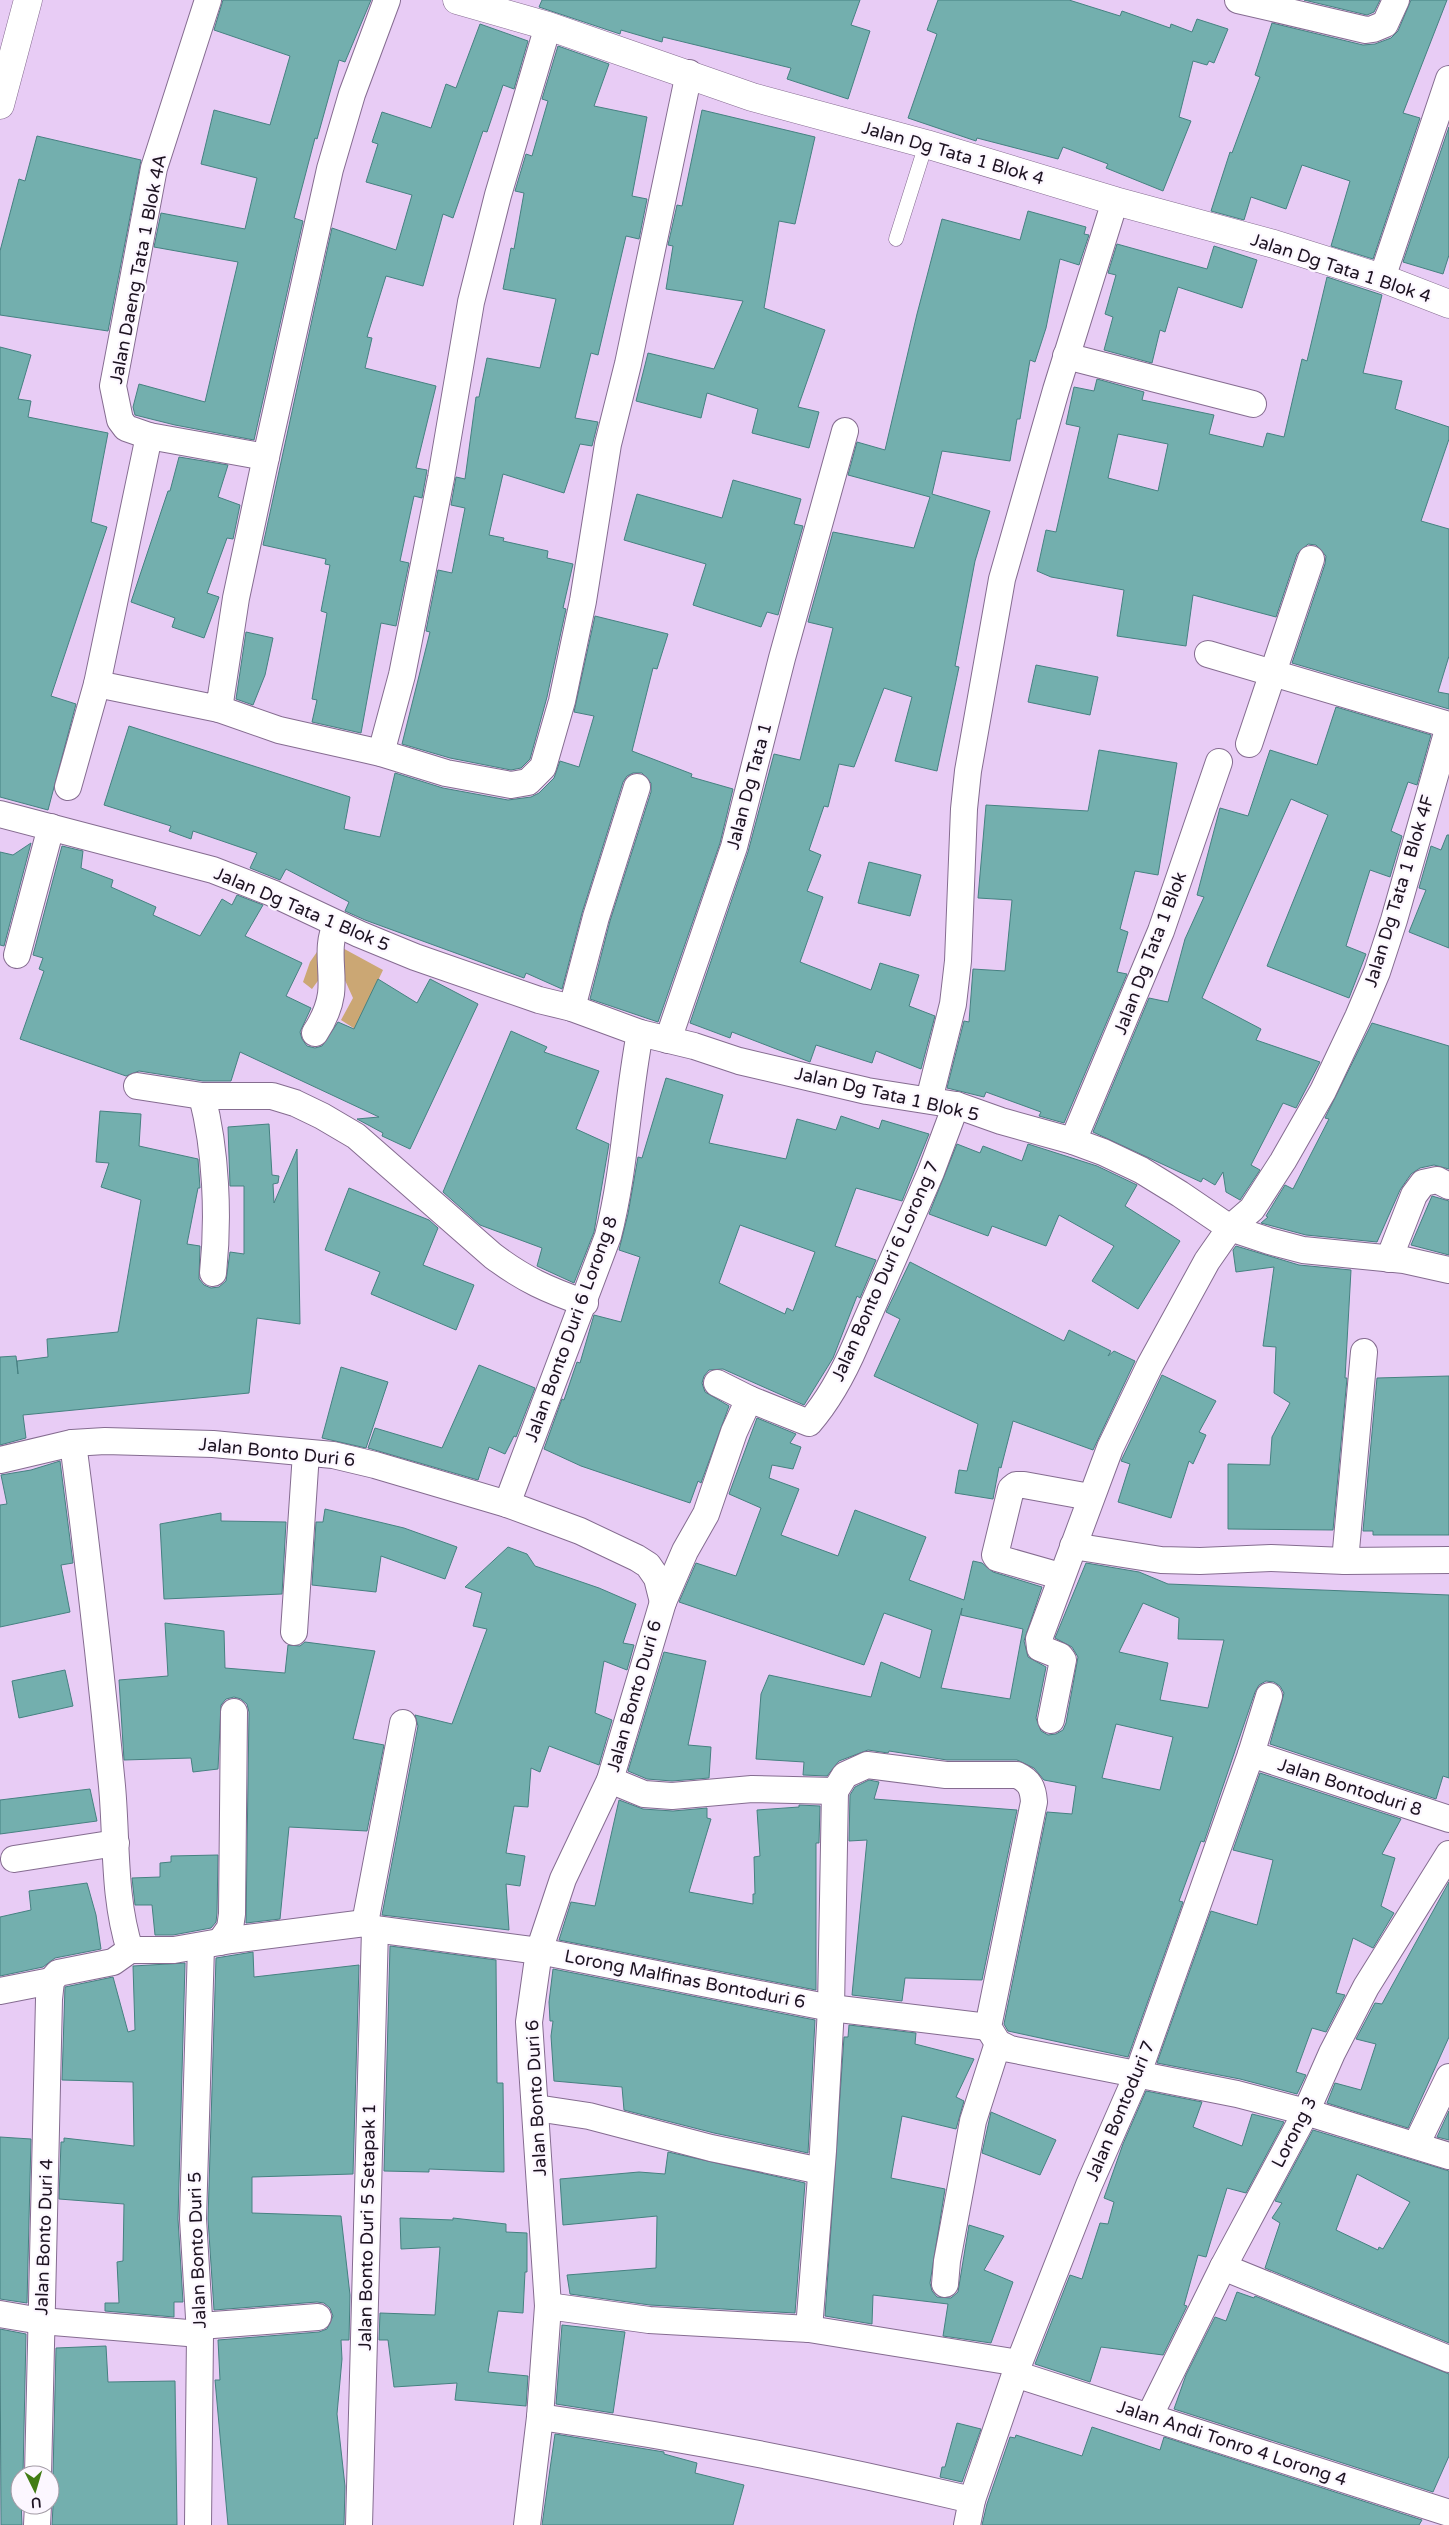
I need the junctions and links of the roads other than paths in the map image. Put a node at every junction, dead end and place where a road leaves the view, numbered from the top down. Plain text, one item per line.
1 (28, 0) edge
2 (208, 0) edge
3 (387, 0) edge
4 (457, 0) edge
5 (1238, 0) edge
6 (1396, 0) edge
7 (548, 26) junction
8 (689, 73) junction
9 (1449, 78) edge
10 (0, 105) edge
11 (926, 144) junction
12 (1115, 201) junction
13 (896, 239) dead end
14 (1382, 278) junction
15 (1449, 304) edge
16 (1066, 356) junction
17 (1253, 404) dead end
18 (844, 432) dead end
19 (149, 436) junction
20 (266, 457) junction
21 (1311, 559) dead end
22 (1208, 654) dead end
23 (1272, 672) junction
24 (97, 684) junction
25 (219, 709) junction
26 (1449, 725) edge
27 (1249, 744) dead end
28 (381, 753) junction
29 (1219, 762) dead end
30 (68, 787) dead end
31 (637, 787) dead end
32 (0, 814) edge
33 (51, 827) junction
34 (337, 924) junction
35 (17, 955) dead end
36 (572, 1008) junction
37 (315, 1033) dead end
38 (640, 1033) junction
39 (668, 1040) junction
40 (137, 1086) dead end
41 (202, 1096) junction
42 (929, 1100) junction
43 (956, 1105) junction
44 (1072, 1140) junction
45 (1449, 1186) edge
46 (1230, 1228) junction
47 (1389, 1259) junction
48 (1449, 1270) edge
49 (213, 1273) dead end
50 (585, 1303) junction
51 (1364, 1352) dead end
52 (717, 1383) dead end
53 (749, 1399) junction
54 (74, 1444) junction
55 (306, 1453) junction
56 (0, 1460) edge
57 (1090, 1497) junction
58 (507, 1504) junction
59 (1073, 1546) junction
60 (1449, 1560) edge
61 (1344, 1561) junction
62 (1060, 1576) junction
63 (663, 1602) junction
64 (294, 1632) dead end
65 (1270, 1696) dead end
66 (234, 1712) dead end
67 (1051, 1720) dead end
68 (403, 1724) dead end
69 (1251, 1754) junction
70 (610, 1780) junction
71 (835, 1791) junction
72 (1449, 1819) edge
73 (116, 1843) junction
74 (1449, 1854) edge
75 (14, 1858) dead end
76 (370, 1926) junction
77 (210, 1944) junction
78 (130, 1950) junction
79 (539, 1951) junction
80 (50, 1990) junction
81 (0, 1991) edge
82 (830, 2008) junction
83 (993, 2035) junction
84 (1138, 2073) junction
85 (1449, 2077) edge
86 (536, 2108) junction
87 (1306, 2112) junction
88 (1416, 2145) junction
89 (1449, 2156) edge
90 (821, 2171) junction
91 (1223, 2267) junction
92 (945, 2284) dead end
93 (548, 2306) junction
94 (0, 2314) edge
95 (318, 2317) dead end
96 (41, 2321) junction
97 (809, 2329) junction
98 (200, 2330) junction
99 (1449, 2359) edge
100 (1017, 2369) junction
101 (1150, 2416) junction
102 (540, 2417) junction
103 (38, 2465) edge
104 (969, 2513) edge
105 (1449, 2513) edge
106 (198, 2525) edge
107 (359, 2525) edge
108 (527, 2525) edge

1 - 10 street
2 - 19 street, Jalan Daeng Tata 1 Blok 4A
3 - 20 street
4 - 7 street, Jalan Dg Tata 1 Blok 4
5 - 6 street
7 - 8 street, Jalan Dg Tata 1 Blok 4
7 - 28 street
8 - 11 street, Jalan Dg Tata 1 Blok 4
8 - 28 street
9 - 14 street
11 - 12 street, Jalan Dg Tata 1 Blok 4
11 - 13 lane
12 - 14 street, Jalan Dg Tata 1 Blok 4
12 - 16 street
14 - 15 street, Jalan Dg Tata 1 Blok 4
16 - 17 street
16 - 42 street
18 - 39 street, Jalan Dg Tata 1
19 - 20 street, Jalan Daeng Tata 1 Blok 4A
19 - 24 street
20 - 25 street
21 - 23 street
22 - 23 street
23 - 26 street
23 - 27 street
24 - 25 street
24 - 30 street
25 - 28 street
26 - 46 street, Jalan Dg Tata 1 Blok 4F
29 - 44 street, Jalan Dg Tata 1 Blok
31 - 36 street
32 - 33 street, Jalan Dg Tata 1 Blok 5
33 - 34 street, Jalan Dg Tata 1 Blok 5
33 - 35 street
34 - 36 street, Jalan Dg Tata 1 Blok 5
34 - 37 street
36 - 38 street, Jalan Dg Tata 1 Blok 5
38 - 39 street, Jalan Dg Tata 1 Blok 5
38 - 50 street, Jalan Bonto Duri 6 Lorong 8
39 - 42 street, Jalan Dg Tata 1 Blok 5
40 - 41 street
41 - 49 street
41 - 50 street
42 - 43 street, Jalan Dg Tata 1 Blok 5
43 - 44 street, Jalan Dg Tata 1 Blok 5
43 - 53 street, Jalan Bonto Duri 6 Lorong 7
44 - 46 street, Jalan Dg Tata 1 Blok 5
45 - 47 street
46 - 47 street, Jalan Dg Tata 1 Blok 5
46 - 57 street, Jalan Dg Tata 1 Blok 4F
47 - 48 street, Jalan Dg Tata 1 Blok 5
50 - 58 street, Jalan Bonto Duri 6 Lorong 8
51 - 61 street
52 - 53 street
53 - 63 street, Jalan Bonto Duri 6
54 - 55 street, Jalan Bonto Duri 6
54 - 56 street, Jalan Bonto Duri 6
54 - 73 street
55 - 58 street, Jalan Bonto Duri 6
55 - 64 street
57 - 59 street, Jalan Dg Tata 1 Blok 4F
57 - 62 street
58 - 63 street, Jalan Bonto Duri 6
59 - 61 street
59 - 62 street, Jalan Dg Tata 1 Blok 4F
60 - 61 street
62 - 67 street, Jalan Dg Tata 1 Blok 4F
63 - 70 street, Jalan Bonto Duri 6
65 - 69 street, Jalan Bontoduri 7
66 - 77 street, Jalan Bonto Duri 5
68 - 76 street, Jalan Bonto Duri 5 Setapak 1
69 - 72 street, Jalan Bontoduri 8
69 - 84 street, Jalan Bontoduri 7
70 - 71 street
70 - 79 street, Jalan Bonto Duri 6
71 - 82 street
71 - 83 street
73 - 75 street
73 - 78 street
74 - 87 street, Lorong 3
76 - 77 street, Lorong Malfinas Bontoduri 6
76 - 79 street, Lorong Malfinas Bontoduri 6
76 - 107 street, Jalan Bonto Duri 5 Setapak 1
77 - 78 street, Lorong Malfinas Bontoduri 6
77 - 98 street, Jalan Bonto Duri 5
78 - 80 street
79 - 82 street, Lorong Malfinas Bontoduri 6
79 - 86 street, Jalan Bonto Duri 6
80 - 81 street
80 - 96 street, Jalan Bonto Duri 4
82 - 83 street, Lorong Malfinas Bontoduri 6
82 - 90 street
83 - 84 street, Lorong Malfinas Bontoduri 6
83 - 92 street
84 - 87 street, Lorong Malfinas Bontoduri 6
84 - 100 street, Jalan Bontoduri 7
85 - 88 street
86 - 90 street
86 - 93 street, Jalan Bonto Duri 6
87 - 88 street, Lorong Malfinas Bontoduri 6
87 - 91 street, Lorong 3
88 - 89 street, Lorong Malfinas Bontoduri 6
90 - 97 street
91 - 99 street
91 - 101 street, Lorong 3
93 - 97 street, Jalan Andi Tonro 4 Lorong 4
93 - 102 street, Jalan Bonto Duri 6
94 - 96 street
95 - 98 street
96 - 98 street
96 - 103 street, Jalan Bonto Duri 4
97 - 100 street, Jalan Andi Tonro 4 Lorong 4
98 - 106 street, Jalan Bonto Duri 5
100 - 101 street, Jalan Andi Tonro 4 Lorong 4
100 - 104 street, Jalan Bontoduri 7
101 - 105 street, Jalan Andi Tonro 4 Lorong 4
102 - 104 street
102 - 108 street, Jalan Bonto Duri 6

